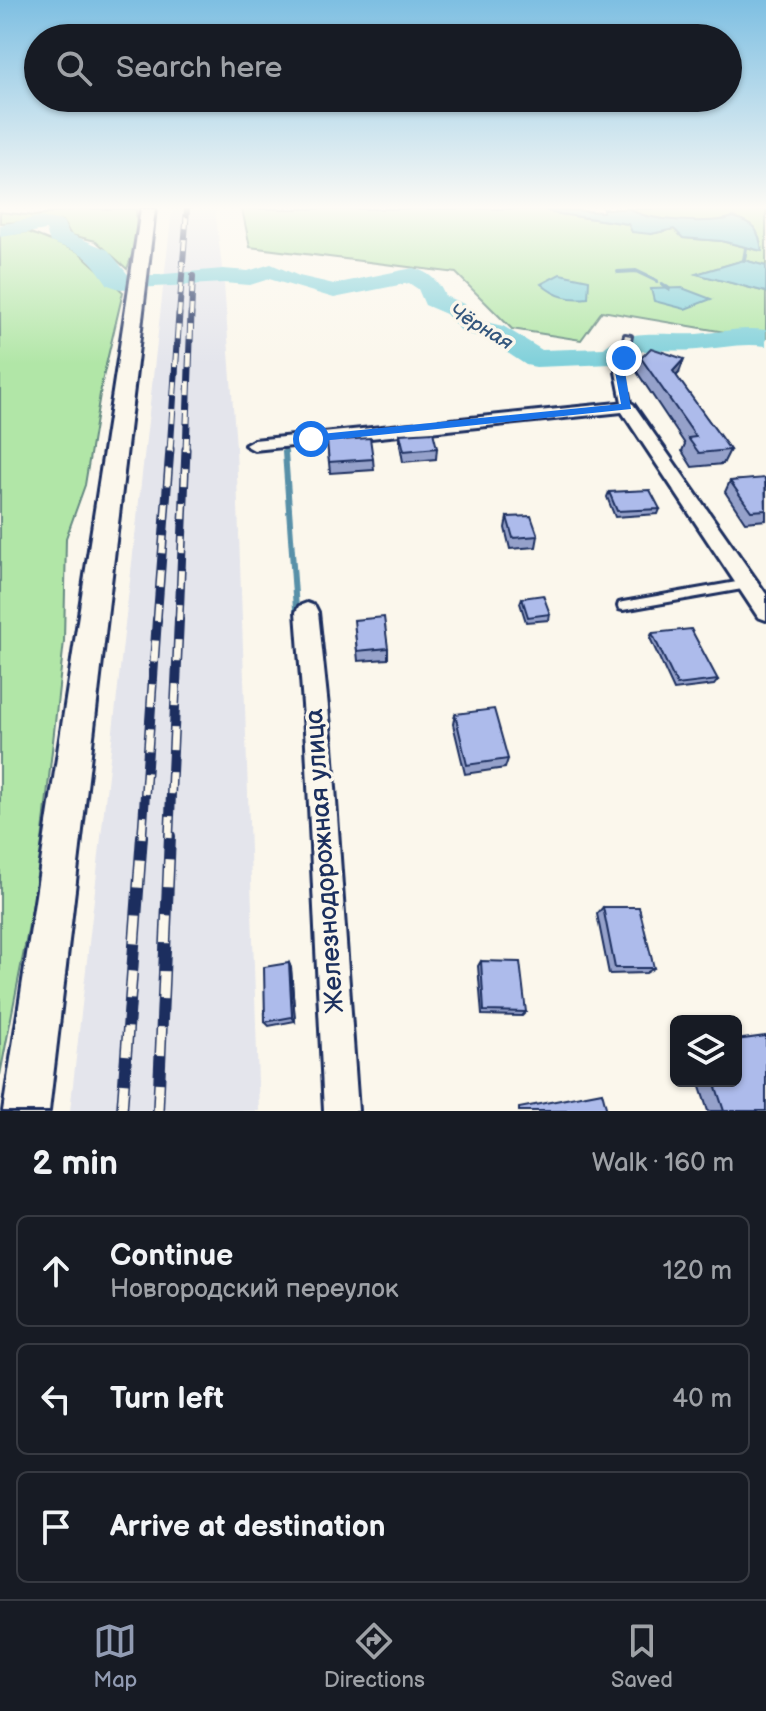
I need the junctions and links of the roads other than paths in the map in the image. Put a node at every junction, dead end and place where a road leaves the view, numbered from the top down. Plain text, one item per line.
1 (142, 261) edge
2 (627, 336) dead end
3 (627, 407) junction
4 (254, 445) dead end
5 (748, 584) junction
6 (623, 606) dead end
7 (312, 610) dead end
8 (766, 611) edge
9 (26, 1111) edge
10 (341, 1111) edge

1 - 9 street
2 - 3 lane
3 - 4 street
3 - 5 street
5 - 6 lane
5 - 8 street
7 - 10 street, Железнодорожная улица

